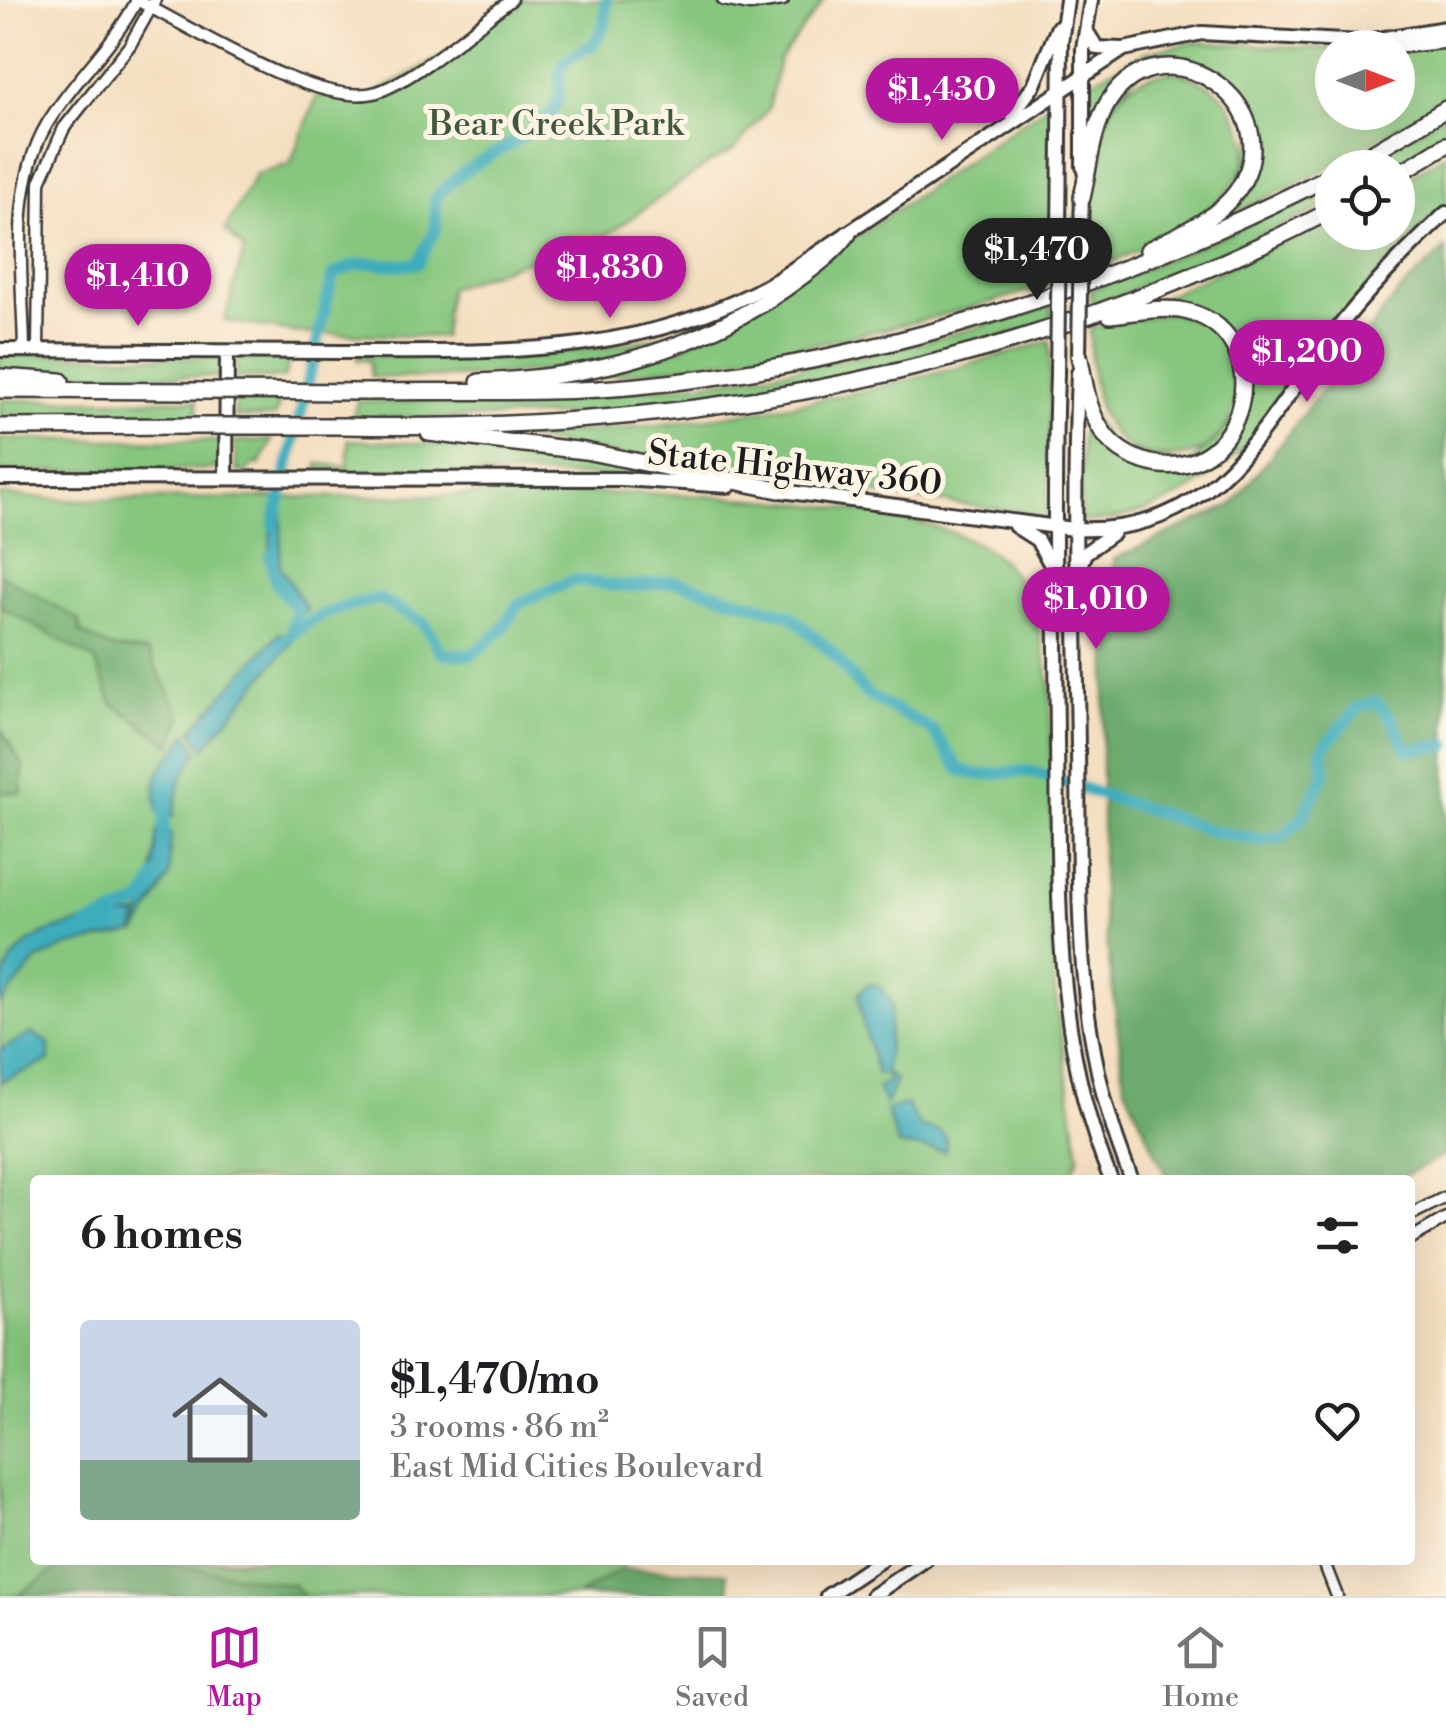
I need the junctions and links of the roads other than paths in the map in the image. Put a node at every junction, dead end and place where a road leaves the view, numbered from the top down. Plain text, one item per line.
1 (137, 0) edge
2 (511, 0) edge
3 (723, 0) edge
4 (783, 0) edge
5 (1090, 0) edge
6 (1066, 3) edge
7 (153, 4) edge
8 (1085, 26) junction
9 (1446, 28) edge
10 (1415, 34) edge
11 (1315, 40) edge
12 (1446, 40) edge
13 (1415, 43) edge
14 (1124, 50) junction
15 (94, 66) junction
16 (1083, 74) junction
17 (106, 76) junction
18 (1060, 88) junction
19 (1446, 108) edge
20 (1004, 126) junction
21 (1446, 145) edge
22 (1376, 150) edge
23 (1415, 164) edge
24 (1315, 183) edge
25 (1082, 198) junction
26 (1446, 213) edge
27 (1315, 218) edge
28 (848, 234) junction
29 (1097, 280) junction
30 (1086, 318) junction
31 (31, 349) junction
32 (0, 350) edge
33 (227, 352) junction
34 (1079, 355) junction
35 (0, 377) edge
36 (0, 390) edge
37 (162, 390) junction
38 (396, 391) junction
39 (0, 427) edge
40 (400, 427) junction
41 (0, 478) edge
42 (226, 478) junction
43 (778, 490) junction
44 (1009, 522) junction
45 (1055, 526) junction
46 (1073, 529) junction
47 (1123, 529) junction
48 (1055, 584) junction
49 (1074, 614) junction
50 (1108, 1175) edge
51 (1130, 1175) edge
52 (1446, 1197) edge
53 (1415, 1212) edge
54 (1446, 1218) edge
55 (1415, 1236) edge
56 (874, 1565) edge
57 (918, 1565) edge
58 (1324, 1565) edge
59 (827, 1596) edge
60 (872, 1596) edge
61 (1337, 1596) edge

1 - 7 street
1 - 15 street
2 - 7 street
3 - 4 street
5 - 8 main road
6 - 18 main road
6 - 20 main road
7 - 17 street
8 - 14 main road
8 - 16 main road
9 - 10 main road
11 - 14 main road
12 - 13 highway
14 - 16 main road
15 - 17 street
15 - 31 street
16 - 18 main road
16 - 25 main road
17 - 31 street
18 - 20 main road
18 - 45 main road, bridge
19 - 22 highway
20 - 28 main road
21 - 23 highway
24 - 29 highway
25 - 29 highway
25 - 34 main road, bridge
26 - 47 main road, State Highway 360
27 - 30 highway
28 - 33 main road
28 - 38 highway
29 - 38 highway
30 - 34 highway
30 - 40 highway
31 - 32 main road
31 - 33 main road
33 - 42 main road
34 - 46 main road
35 - 37 highway
36 - 37 highway
37 - 38 highway, bridge
39 - 40 highway, bridge
40 - 43 highway
41 - 42 main road, State Highway 360
42 - 43 main road, State Highway 360
43 - 44 main road, State Highway 360
44 - 45 main road, State Highway 360
44 - 48 main road
45 - 46 main road, State Highway 360
45 - 48 main road
46 - 47 main road, State Highway 360
46 - 49 main road
47 - 49 main road
48 - 50 main road
49 - 51 main road
52 - 53 street
54 - 55 street
56 - 59 main road
57 - 60 main road
58 - 61 street

